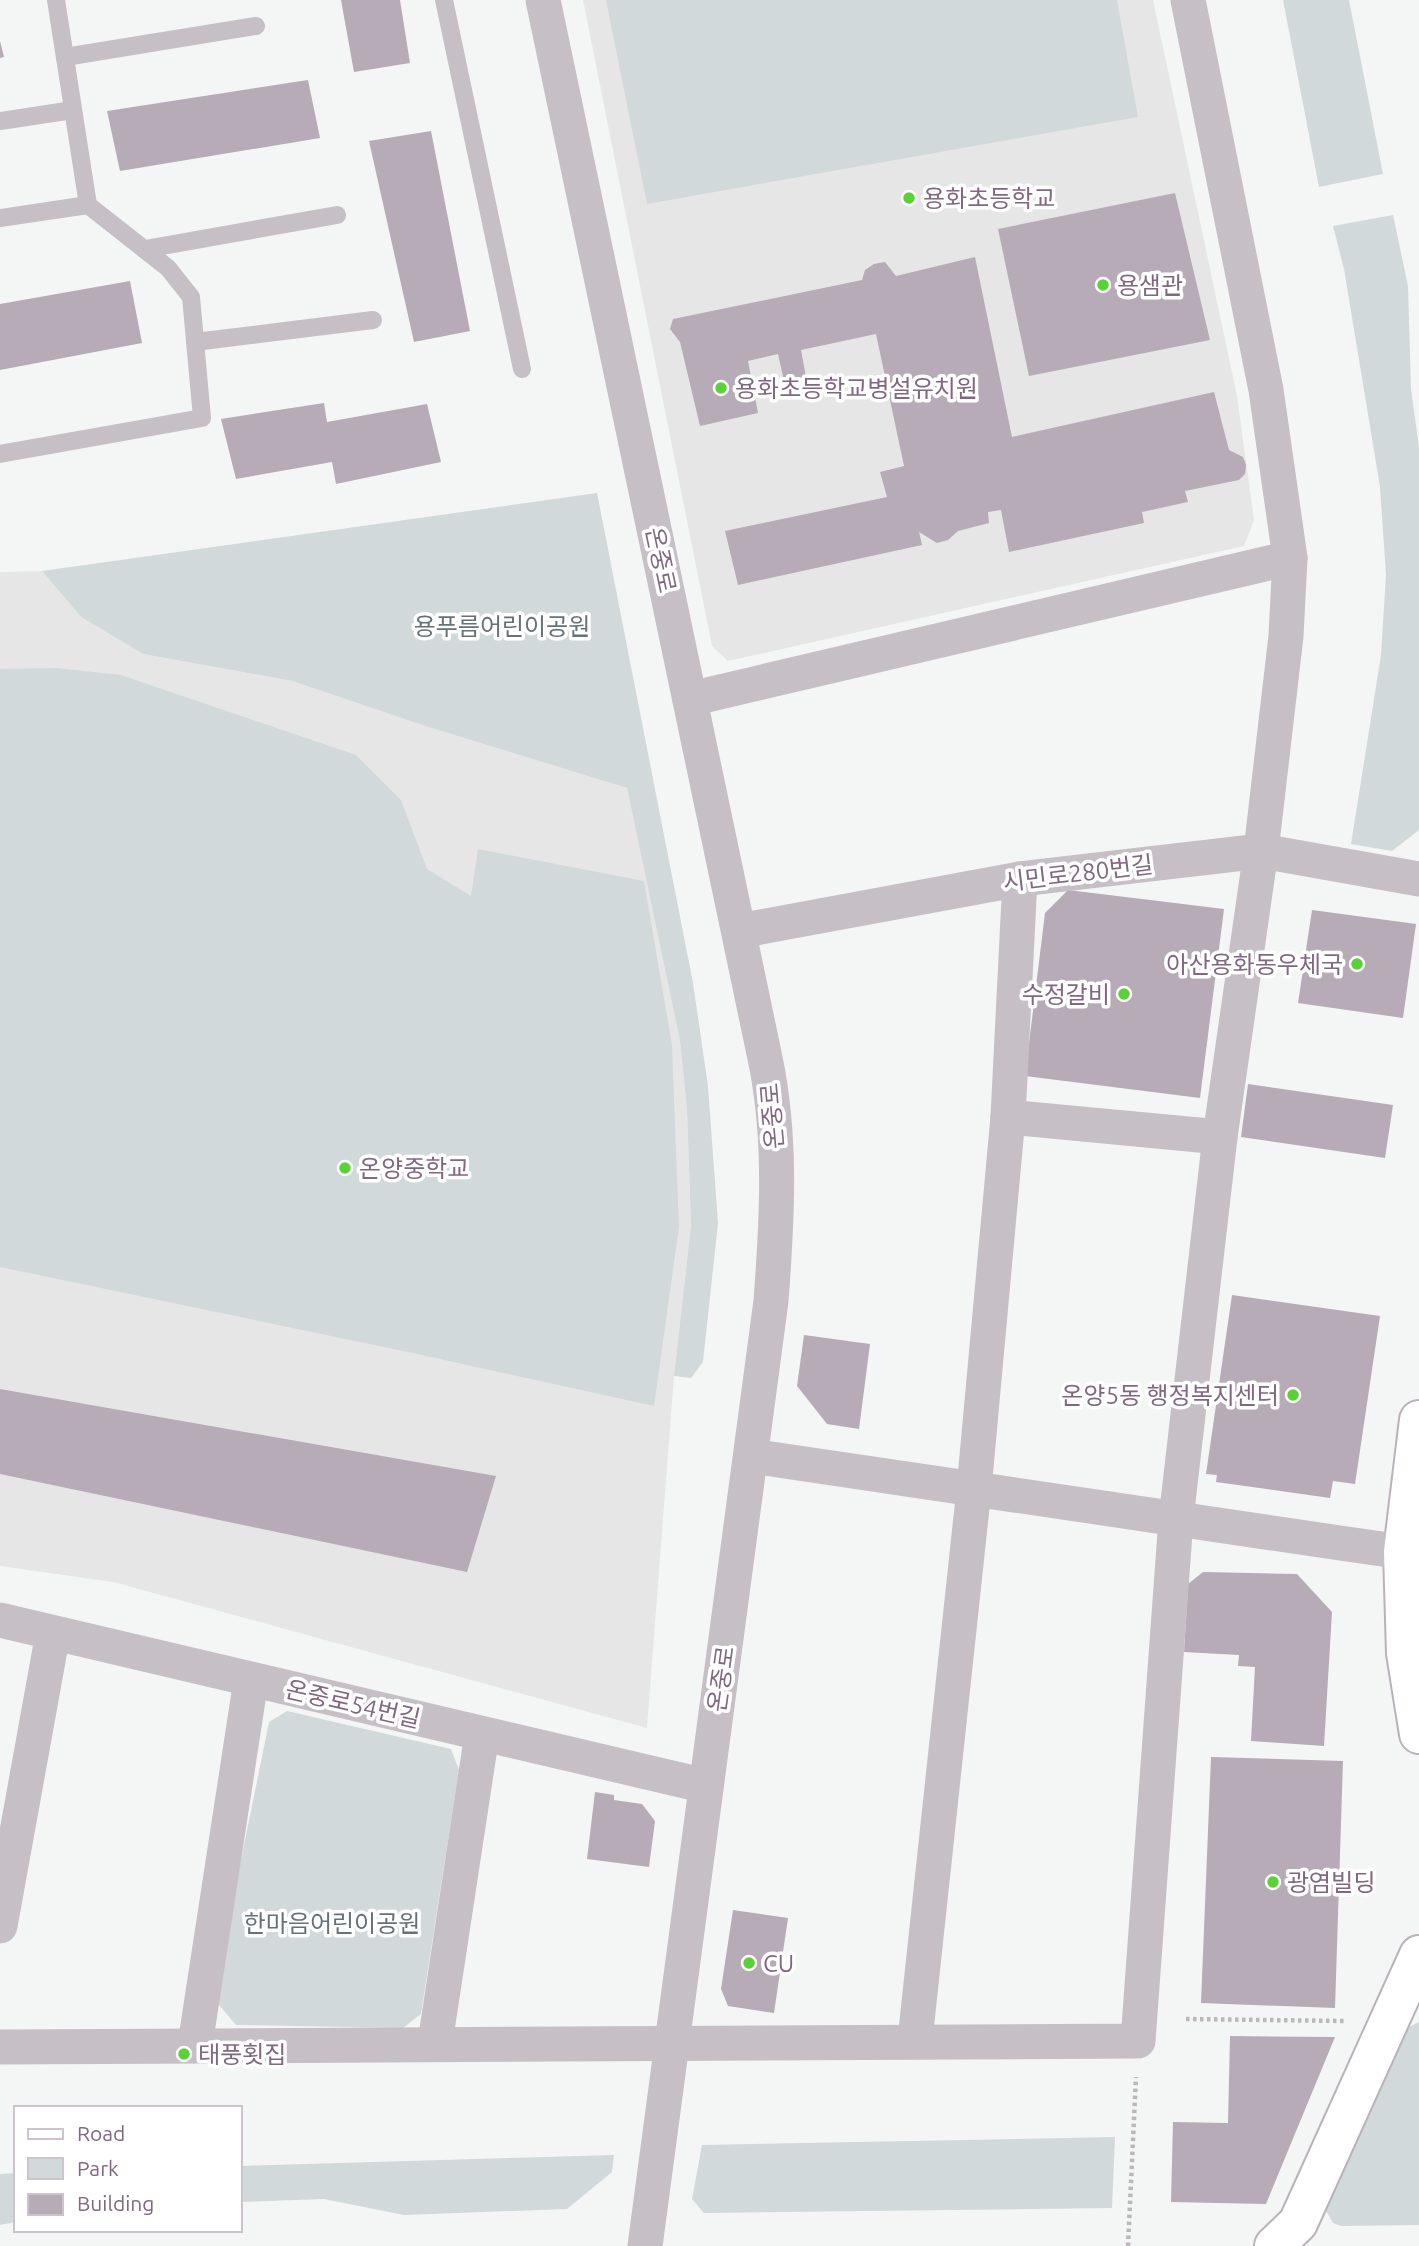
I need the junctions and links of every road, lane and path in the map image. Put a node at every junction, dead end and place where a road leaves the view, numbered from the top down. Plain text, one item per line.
1 (56, 0) edge
2 (443, 0) edge
3 (543, 0) edge
4 (1188, 0) edge
5 (256, 26) dead end
6 (65, 57) junction
7 (73, 110) junction
8 (0, 121) edge
9 (88, 205) junction
10 (337, 215) dead end
11 (0, 218) edge
12 (145, 249) junction
13 (373, 320) dead end
14 (195, 342) junction
15 (522, 369) dead end
16 (0, 454) edge
17 (1290, 558) junction
18 (690, 699) junction
19 (1261, 851) junction
20 (1020, 879) junction
21 (1419, 879) edge
22 (739, 931) junction
23 (1008, 1117) junction
24 (1220, 1137) junction
25 (1419, 1420) edge
26 (751, 1455) junction
27 (974, 1489) junction
28 (1176, 1518) junction
29 (1411, 1552) edge
30 (0, 1620) edge
31 (52, 1633) junction
32 (251, 1680) junction
33 (482, 1734) junction
34 (1419, 1734) edge
35 (706, 1786) junction
36 (0, 1926) edge
37 (1419, 1955) edge
38 (1186, 2019) dead end
39 (1354, 2021) dead end
40 (915, 2040) junction
41 (1138, 2041) junction
42 (672, 2042) junction
43 (435, 2043) junction
44 (195, 2045) junction
45 (0, 2046) edge
46 (645, 2246) edge
47 (1128, 2246) edge
48 (1274, 2246) edge

1 - 6 lane
2 - 15 lane
3 - 18 street, 온중로
4 - 17 street
5 - 6 lane
6 - 7 lane
7 - 8 lane
7 - 9 lane
9 - 11 lane
9 - 12 lane
10 - 12 lane
12 - 14 lane
13 - 14 lane
14 - 16 lane
17 - 18 street
17 - 19 street
18 - 22 street, 온중로
19 - 20 street, 시민로280번길
19 - 21 street, 시민로280번길
19 - 24 street
20 - 22 street, 시민로280번길
20 - 23 street
22 - 26 street, 온중로
23 - 24 street
23 - 27 street
24 - 28 street
25 - 29 main road
26 - 27 street
26 - 35 street, 온중로
27 - 28 street
27 - 40 street
28 - 29 street
28 - 41 street
29 - 34 main road
30 - 31 street, 온중로54번길
31 - 32 street, 온중로54번길
31 - 36 street
32 - 33 street, 온중로54번길
32 - 44 street
33 - 35 street, 온중로54번길
33 - 43 street
35 - 42 street, 온중로
37 - 48 main road
38 - 39 path
40 - 41 street
40 - 42 street
41 - 47 path
42 - 43 street
42 - 46 street, 온중로
43 - 44 street
44 - 45 street

